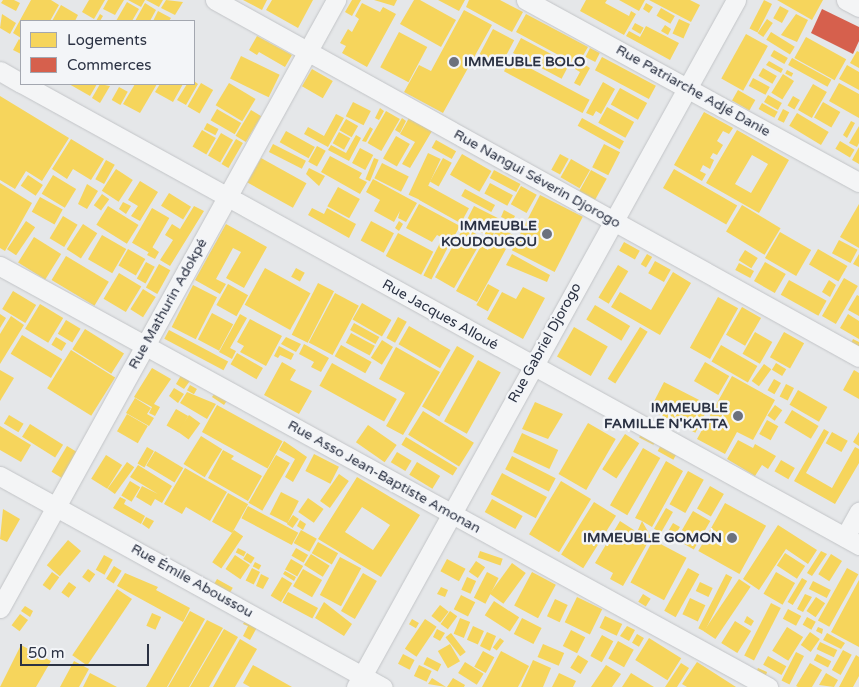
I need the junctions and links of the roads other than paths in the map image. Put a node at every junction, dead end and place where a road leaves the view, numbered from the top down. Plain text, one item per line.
1 (215, 0) edge
2 (336, 0) edge
3 (526, 0) edge
4 (736, 0) edge
5 (846, 0) edge
6 (859, 7) edge
7 (308, 51) junction
8 (0, 71) edge
9 (20, 82) edge
10 (26, 85) edge
11 (687, 88) junction
12 (859, 182) edge
13 (226, 198) junction
14 (612, 221) junction
15 (0, 266) edge
16 (144, 346) junction
17 (859, 357) edge
18 (532, 366) junction
19 (0, 476) edge
20 (55, 505) junction
21 (859, 512) edge
22 (450, 513) junction
23 (852, 541) edge
24 (0, 608) edge
25 (359, 681) edge
26 (383, 687) edge
27 (768, 687) edge

1 - 7 street, Rue Nangui Séverin Djorogo
2 - 7 street, Rue Mathurin Adokpé
3 - 11 street, Rue Patriarche Adjé Danie
4 - 11 street, Rue Gabriel Djorogo
5 - 6 street
7 - 13 street, Rue Mathurin Adokpé
7 - 14 street, Rue Nangui Séverin Djorogo
8 - 9 street, Rue Jacques Alloué
10 - 13 street, Rue Jacques Alloué
11 - 12 street, Rue Patriarche Adjé Danie
11 - 14 street, Rue Gabriel Djorogo
13 - 16 street, Rue Mathurin Adokpé
13 - 18 street, Rue Jacques Alloué
14 - 17 street, Rue Nangui Séverin Djorogo
14 - 18 street, Rue Gabriel Djorogo
15 - 16 street, Rue Asso Jean-Baptiste Amonan
16 - 20 street, Rue Mathurin Adokpé
16 - 22 street, Rue Asso Jean-Baptiste Amonan
18 - 22 street, Rue Gabriel Djorogo
18 - 23 street, Rue Jacques Alloué
19 - 20 street, Rue Émile Aboussou
20 - 24 street, Rue Mathurin Adokpé
20 - 25 street, Rue Émile Aboussou
21 - 23 street
22 - 25 street, Rue Gabriel Djorogo
22 - 27 street, Rue Asso Jean-Baptiste Amonan
25 - 26 street, Rue Émile Aboussou

